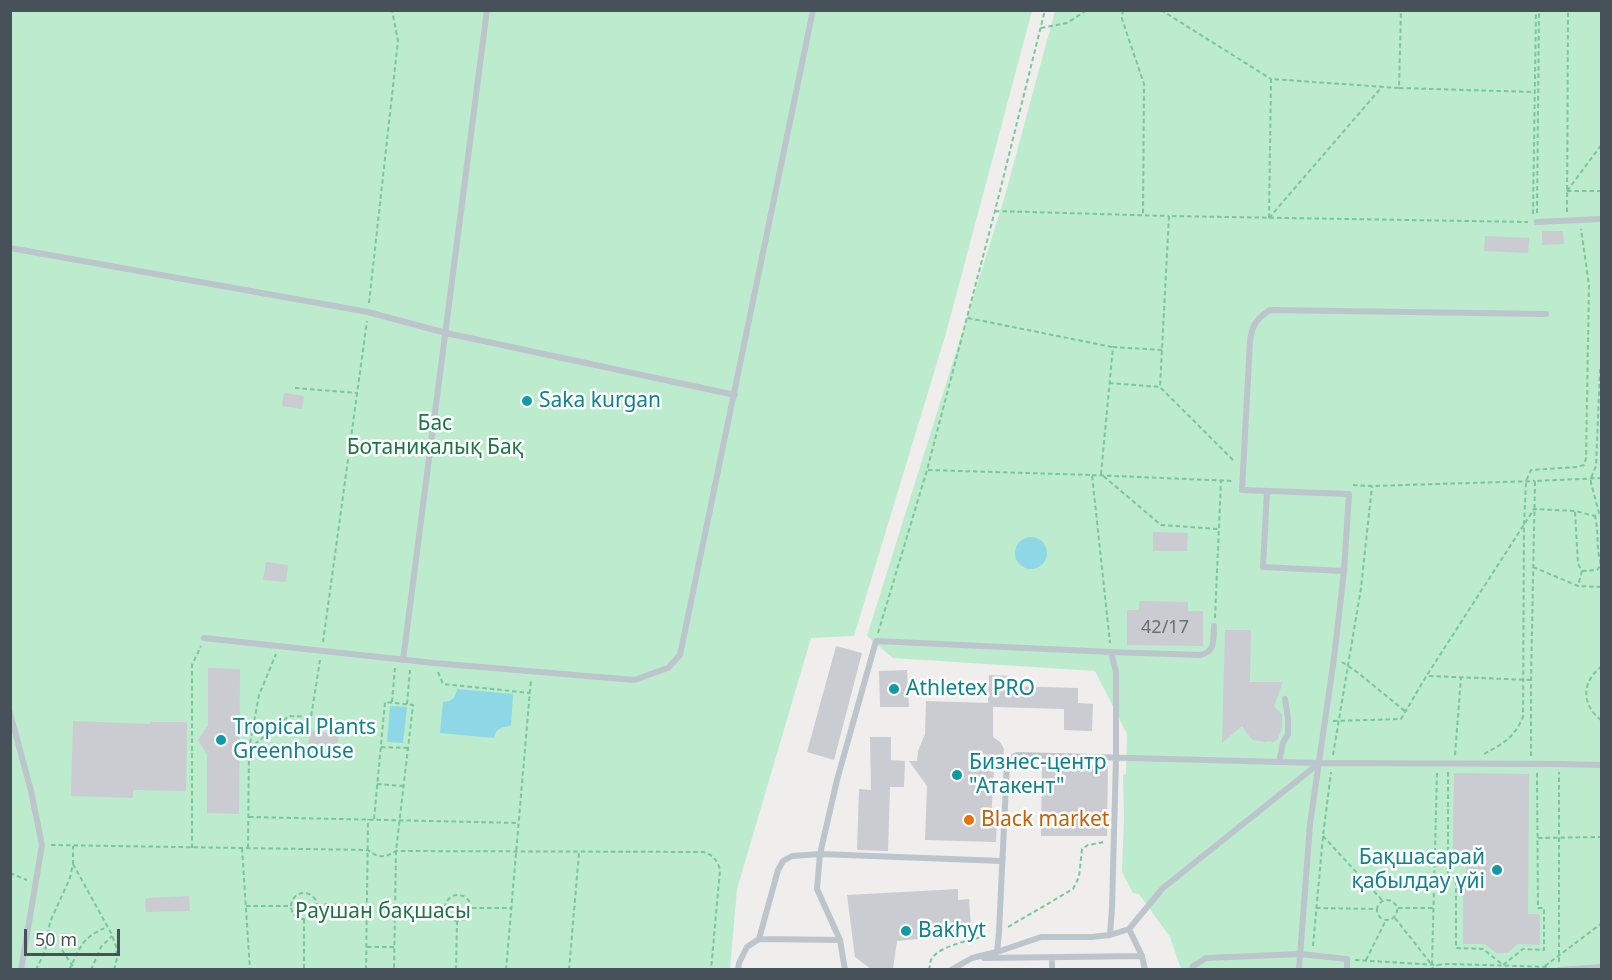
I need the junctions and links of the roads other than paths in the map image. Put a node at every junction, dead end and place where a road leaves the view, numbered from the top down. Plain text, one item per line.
1 (487, 10) edge
2 (813, 10) edge
3 (1602, 219) edge
4 (1537, 222) road end
5 (10, 248) edge
6 (1546, 314) dead end
7 (446, 333) junction
8 (735, 395) junction
9 (1267, 491) junction
10 (1344, 571) junction
11 (1214, 626) road end
12 (204, 638) road end
13 (1111, 652) junction
14 (400, 659) junction
15 (1285, 699) dead end
16 (10, 713) edge
17 (1116, 758) junction
18 (1280, 762) junction
19 (1319, 763) junction
20 (1602, 765) edge
21 (820, 854) junction
22 (1002, 861) junction
23 (1129, 929) junction
24 (1110, 935) junction
25 (759, 939) junction
26 (840, 940) junction
27 (997, 952) junction
28 (1300, 954) junction
29 (1142, 956) junction
30 (1052, 957) junction
31 (972, 958) junction
32 (1602, 967) edge
33 (21, 969) edge
34 (738, 969) edge
35 (844, 969) edge
36 (951, 969) edge
37 (1052, 969) edge
38 (1145, 969) edge
39 (1192, 969) edge
40 (1299, 969) edge
41 (1347, 969) edge
42 (1559, 969) edge

1 - 7 lane
2 - 8 lane
3 - 4 lane
5 - 7 lane
6 - 9 lane
7 - 8 lane
7 - 14 lane
8 - 14 lane
9 - 10 lane
9 - 10 lane
10 - 19 lane
11 - 13 lane
12 - 14 lane
13 - 17 lane
13 - 21 lane
15 - 18 lane
16 - 33 lane
17 - 18 lane
17 - 22 lane
17 - 24 lane
18 - 19 lane
19 - 20 lane
19 - 23 lane
19 - 28 lane
21 - 22 lane
21 - 25 lane
21 - 26 lane
22 - 27 lane
23 - 24 lane
23 - 29 lane
24 - 27 lane
25 - 26 lane
25 - 34 lane
26 - 35 lane
27 - 31 lane
28 - 39 lane
28 - 40 lane
28 - 41 lane
29 - 30 lane
29 - 38 lane
30 - 31 lane
30 - 37 lane
31 - 36 lane
32 - 42 lane

